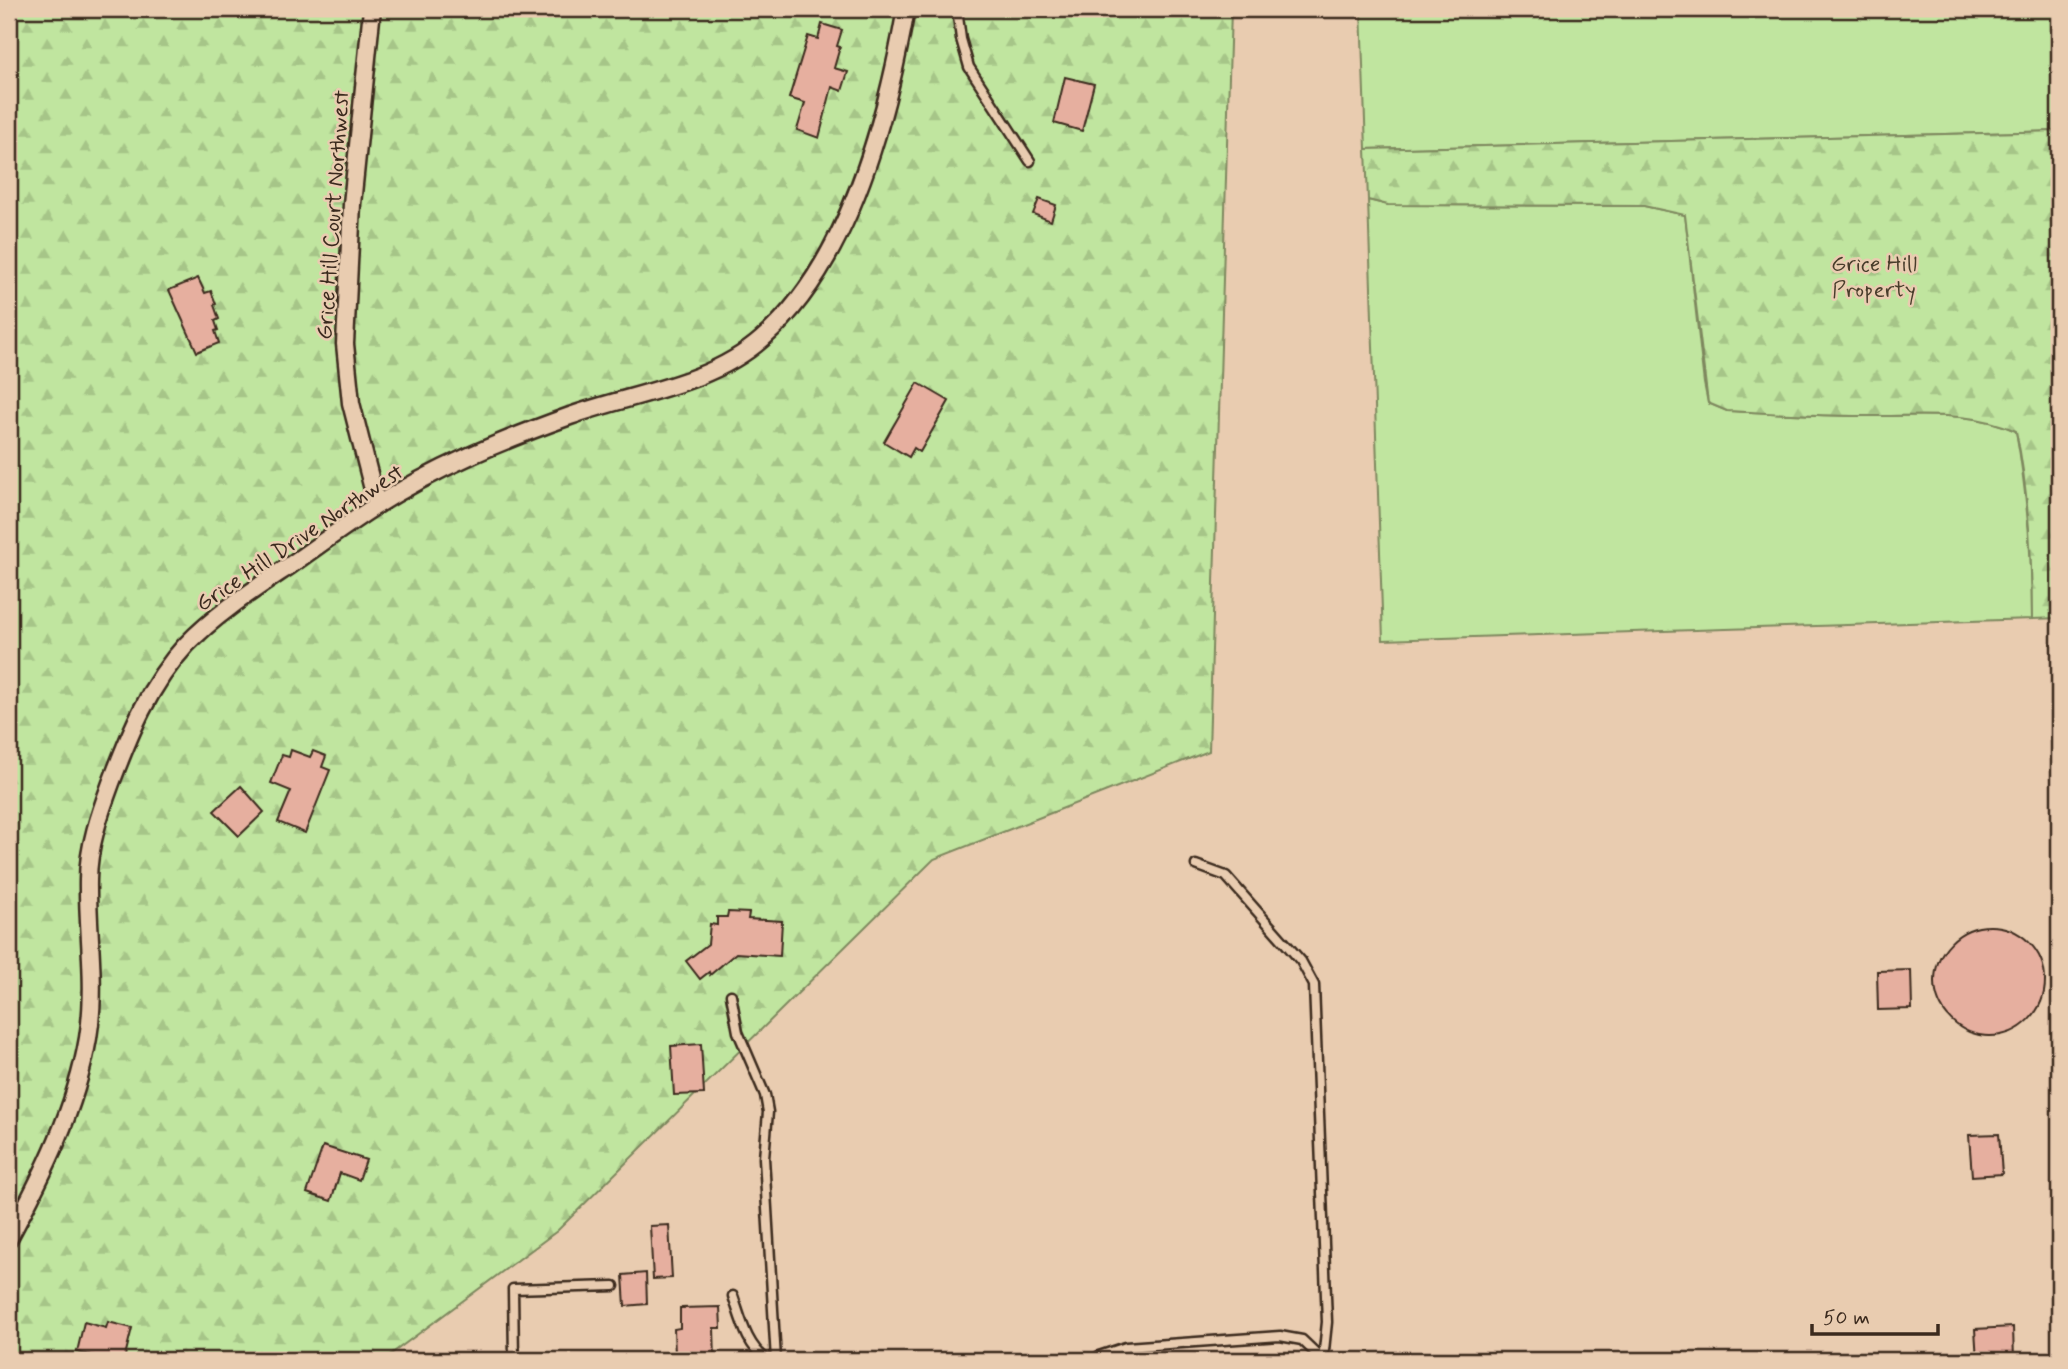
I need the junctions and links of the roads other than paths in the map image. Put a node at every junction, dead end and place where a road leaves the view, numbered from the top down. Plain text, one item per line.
1 (372, 9) edge
2 (906, 9) edge
3 (957, 9) edge
4 (1030, 162) dead end
5 (377, 505) junction
6 (1196, 865) dead end
7 (731, 995) dead end
8 (9, 1238) edge
9 (614, 1286) dead end
10 (733, 1296) dead end
11 (514, 1360) edge
12 (767, 1360) edge
13 (776, 1360) edge
14 (1096, 1360) edge
15 (1323, 1360) edge

1 - 5 street, Grice Hill Court Northwest
2 - 5 street, Grice Hill Drive Northwest
3 - 4 lane
5 - 8 street, Grice Hill Drive Northwest
6 - 15 lane
7 - 13 lane
9 - 11 lane
10 - 12 lane
14 - 15 lane

